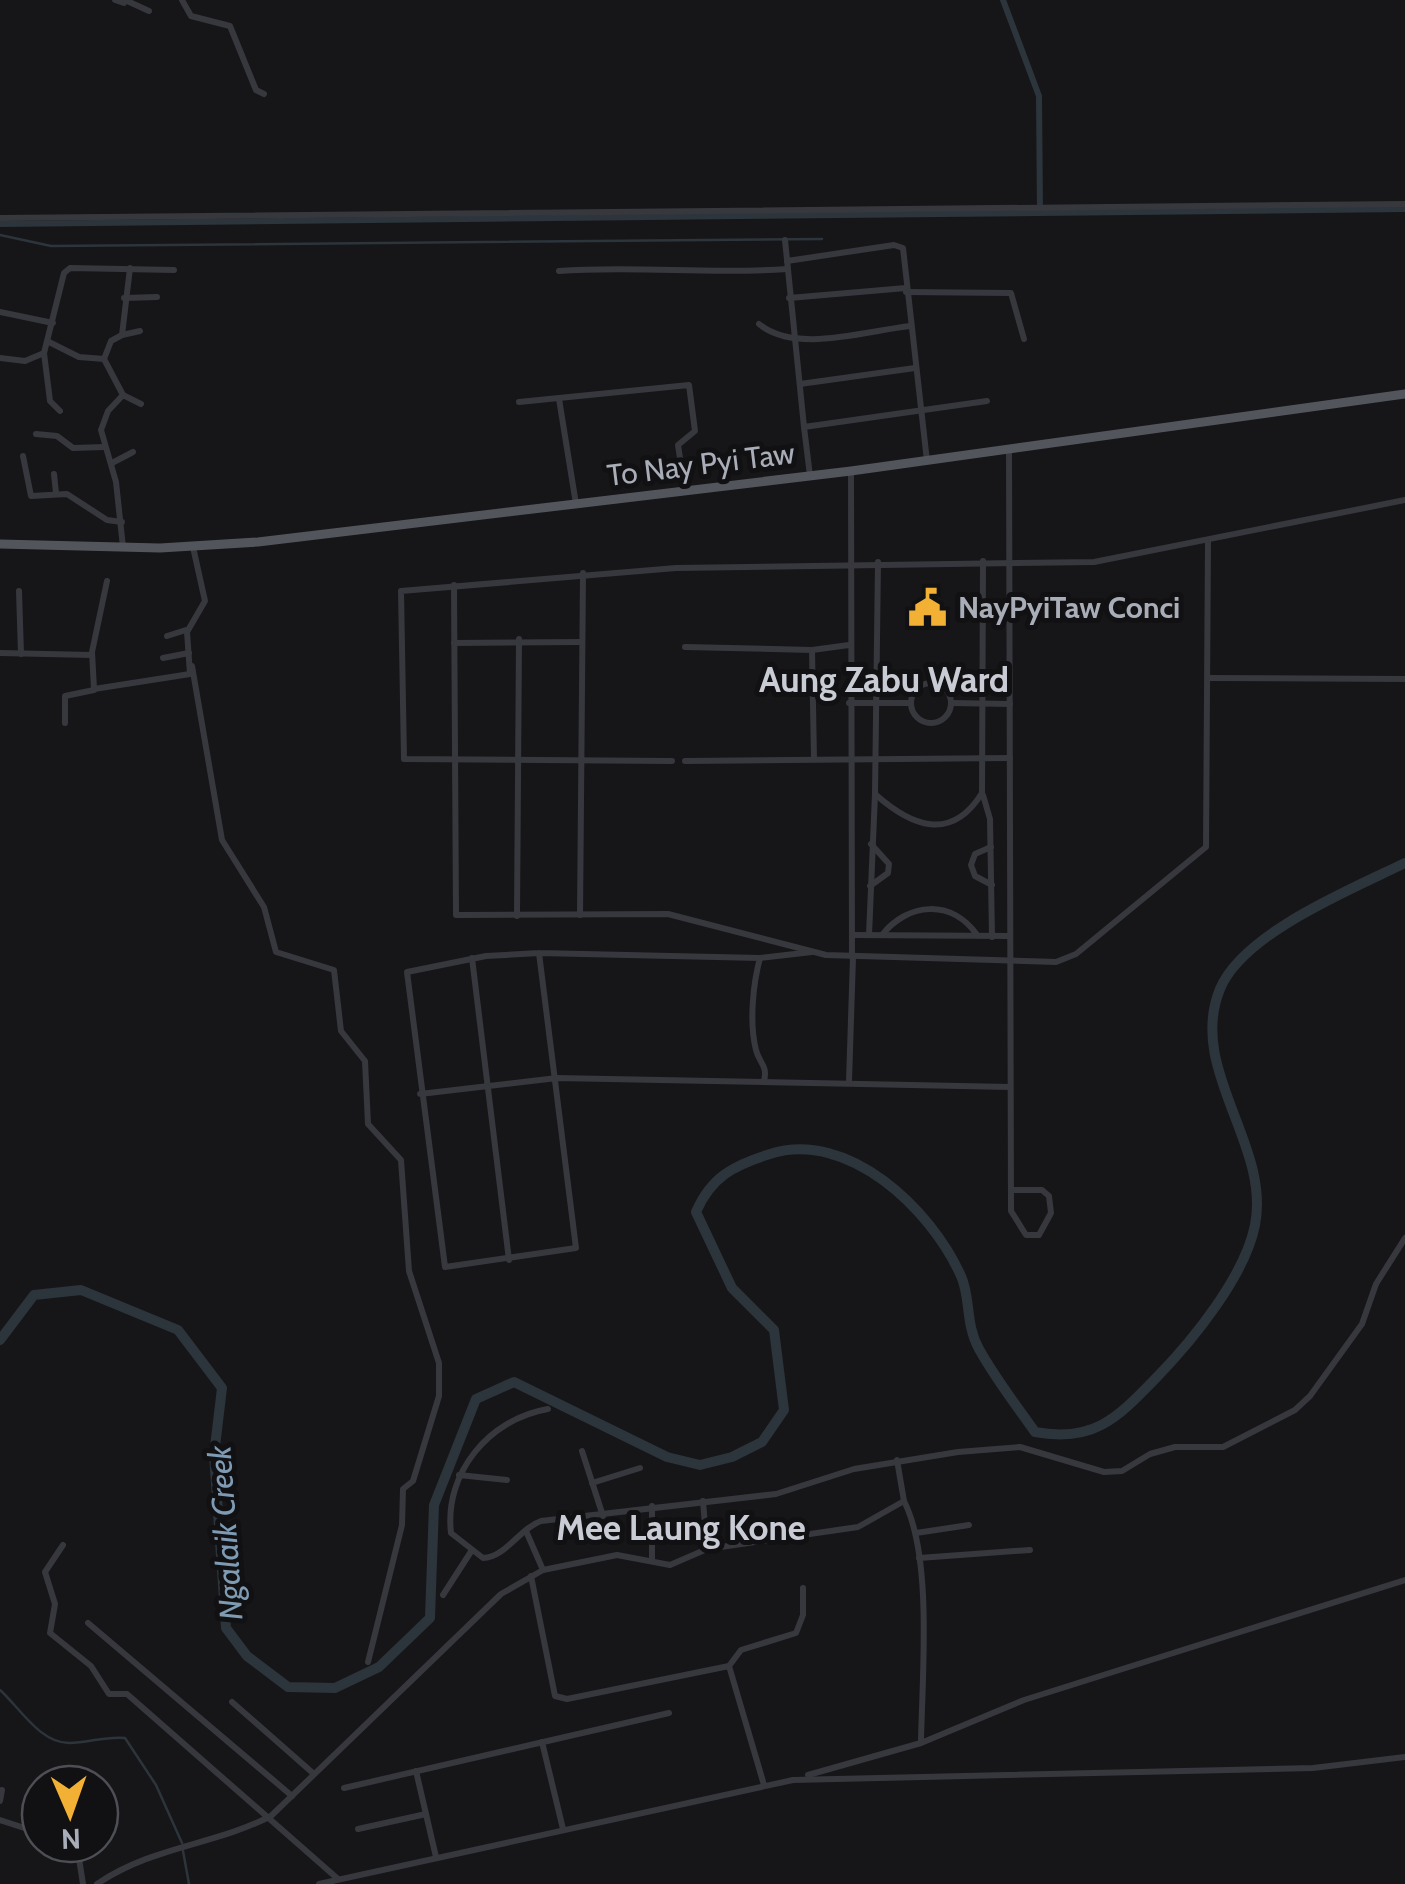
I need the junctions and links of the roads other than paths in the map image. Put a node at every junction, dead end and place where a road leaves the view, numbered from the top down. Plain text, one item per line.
1 (114, 0) edge
2 (182, 0) edge
3 (125, 2) edge
4 (149, 11) dead end
5 (264, 94) dead end
6 (1405, 204) edge
7 (0, 218) edge
8 (785, 240) dead end
9 (787, 265) junction
10 (130, 268) junction
11 (174, 270) dead end
12 (559, 270) dead end
13 (906, 290) junction
14 (157, 297) dead end
15 (124, 298) junction
16 (790, 298) junction
17 (0, 312) edge
18 (53, 323) junction
19 (759, 324) dead end
20 (910, 326) junction
21 (140, 332) dead end
22 (122, 335) junction
23 (1024, 339) dead end
24 (796, 340) junction
25 (49, 342) junction
26 (44, 353) junction
27 (0, 358) edge
28 (104, 360) junction
29 (914, 368) junction
30 (800, 384) junction
31 (1405, 394) edge
32 (123, 395) junction
33 (559, 399) junction
34 (987, 401) dead end
35 (519, 402) dead end
36 (141, 404) dead end
37 (60, 411) dead end
38 (919, 411) junction
39 (804, 426) junction
40 (36, 434) dead end
41 (104, 447) junction
42 (1009, 450) junction
43 (133, 452) dead end
44 (23, 456) dead end
45 (927, 461) junction
46 (112, 463) junction
47 (851, 471) junction
48 (54, 474) dead end
49 (810, 476) junction
50 (685, 491) junction
51 (56, 492) junction
52 (1405, 500) edge
53 (576, 504) junction
54 (122, 522) junction
55 (1208, 541) junction
56 (0, 544) edge
57 (193, 547) junction
58 (123, 548) junction
59 (983, 561) junction
60 (1010, 561) junction
61 (850, 562) junction
62 (878, 562) junction
63 (583, 573) junction
64 (107, 581) dead end
65 (454, 585) junction
66 (19, 591) dead end
67 (188, 630) junction
68 (167, 636) dead end
69 (519, 639) junction
70 (582, 642) junction
71 (454, 643) junction
72 (849, 645) junction
73 (684, 647) dead end
74 (812, 650) junction
75 (0, 653) edge
76 (189, 653) junction
77 (21, 654) junction
78 (92, 655) junction
79 (164, 658) dead end
80 (192, 666) junction
81 (1208, 678) junction
82 (1405, 679) edge
83 (96, 690) junction
84 (879, 702) junction
85 (849, 703) junction
86 (911, 703) junction
87 (952, 703) junction
88 (982, 704) junction
89 (1010, 704) junction
90 (65, 723) dead end
91 (878, 758) junction
92 (1010, 758) junction
93 (814, 759) junction
94 (849, 759) junction
95 (982, 759) junction
96 (454, 760) junction
97 (518, 760) junction
98 (581, 760) junction
99 (672, 760) dead end
100 (685, 761) dead end
101 (875, 794) junction
102 (982, 794) junction
103 (896, 812) junction
104 (964, 814) junction
105 (872, 816) junction
106 (990, 819) junction
107 (870, 843) junction
108 (992, 847) junction
109 (992, 885) junction
110 (870, 886) junction
111 (580, 915) junction
112 (517, 916) junction
113 (853, 935) junction
114 (869, 935) junction
115 (882, 935) junction
116 (978, 936) junction
117 (1009, 936) junction
118 (992, 937) junction
119 (812, 952) junction
120 (539, 953) junction
121 (472, 958) junction
122 (760, 958) junction
123 (852, 958) junction
124 (1010, 958) junction
125 (557, 1078) junction
126 (764, 1080) junction
127 (849, 1082) junction
128 (488, 1086) junction
129 (1010, 1087) junction
130 (420, 1094) junction
131 (1011, 1190) junction
132 (1405, 1238) edge
133 (509, 1260) junction
134 (548, 1409) dead end
135 (582, 1451) dead end
136 (897, 1460) junction
137 (640, 1468) dead end
138 (459, 1475) junction
139 (506, 1480) dead end
140 (592, 1483) junction
141 (703, 1501) junction
142 (904, 1502) junction
143 (652, 1506) junction
144 (604, 1516) junction
145 (969, 1525) dead end
146 (526, 1532) junction
147 (915, 1534) junction
148 (63, 1544) dead end
149 (707, 1549) junction
150 (472, 1550) junction
151 (1030, 1550) dead end
152 (919, 1558) junction
153 (652, 1560) junction
154 (543, 1570) junction
155 (531, 1576) junction
156 (1405, 1580) edge
157 (802, 1588) dead end
158 (444, 1594) dead end
159 (88, 1623) dead end
160 (368, 1662) dead end
161 (729, 1666) junction
162 (232, 1702) dead end
163 (670, 1712) dead end
164 (542, 1742) junction
165 (921, 1743) junction
166 (1405, 1758) edge
167 (416, 1771) junction
168 (314, 1774) junction
169 (792, 1780) junction
170 (764, 1785) junction
171 (344, 1788) dead end
172 (2, 1790) edge
173 (292, 1796) junction
174 (0, 1801) edge
175 (426, 1814) junction
176 (270, 1816) junction
177 (358, 1829) dead end
178 (563, 1830) junction
179 (436, 1858) junction
180 (338, 1880) junction
181 (96, 1884) edge
182 (319, 1884) edge

1 - 3 street
2 - 5 street
3 - 4 street
6 - 7 street
8 - 9 street
9 - 12 street
9 - 13 street
9 - 16 street
10 - 11 street
10 - 15 street
10 - 18 street
13 - 16 street
13 - 20 street
13 - 23 street
14 - 15 street
15 - 22 street
16 - 24 street
17 - 18 street
18 - 25 street
19 - 24 street
20 - 24 street
20 - 29 street
21 - 22 street
22 - 28 street
24 - 30 street
25 - 26 street
25 - 28 street
26 - 27 street
26 - 37 street
28 - 32 street
29 - 30 street
29 - 38 street
30 - 39 street
31 - 42 main road, To Nay Pyi Taw
32 - 36 street
32 - 41 street
33 - 35 street
33 - 50 street
33 - 53 street
34 - 38 street
38 - 39 street
38 - 45 street
39 - 49 street
40 - 41 street
41 - 46 street
42 - 45 main road, To Nay Pyi Taw
42 - 60 street
43 - 46 street
44 - 51 street
45 - 47 main road, To Nay Pyi Taw
46 - 54 street
47 - 49 main road, To Nay Pyi Taw
47 - 61 street
48 - 51 street
49 - 50 main road, To Nay Pyi Taw
50 - 53 main road, To Nay Pyi Taw
51 - 54 street
52 - 55 street
53 - 57 main road, To Nay Pyi Taw
54 - 58 street
55 - 60 street
55 - 81 street
56 - 58 main road, To Nay Pyi Taw
57 - 58 main road, To Nay Pyi Taw
57 - 67 street
59 - 60 street
59 - 62 street
59 - 88 street
60 - 89 street
61 - 62 street
61 - 63 street
61 - 72 street
62 - 84 street
63 - 65 street
63 - 70 street
64 - 78 street
65 - 71 street
65 - 96 street
66 - 77 street
67 - 68 street
67 - 76 street
69 - 70 street
69 - 71 street
69 - 97 street
70 - 98 street
71 - 96 street
72 - 74 street
72 - 85 street
73 - 74 street
74 - 93 street
75 - 77 street
76 - 79 street
76 - 80 street
77 - 78 street
78 - 83 street
80 - 83 street
80 - 160 street
81 - 82 street
81 - 124 street
83 - 90 street
84 - 85 street
84 - 86 street
84 - 91 street
85 - 94 street
86 - 87 street
86 - 87 street
87 - 88 street
88 - 89 street
88 - 95 street
89 - 92 street
91 - 94 street
91 - 95 street
91 - 101 street
92 - 95 street
92 - 117 street
93 - 94 street
93 - 100 street
94 - 113 street
95 - 102 street
96 - 97 street
96 - 112 street
97 - 98 street
97 - 112 street
98 - 99 street
98 - 111 street
101 - 103 street
101 - 105 street
102 - 104 street
102 - 106 street
103 - 104 street
103 - 105 street
104 - 106 street
105 - 107 street
106 - 108 street
107 - 110 street
107 - 110 street
108 - 109 street
108 - 109 street
109 - 118 street
110 - 114 street
111 - 112 street
111 - 119 street
113 - 114 street
113 - 123 street
114 - 115 street
115 - 116 street
115 - 116 street
116 - 118 street
117 - 118 street
117 - 124 street
119 - 122 street
119 - 123 street
120 - 121 street
120 - 122 street
120 - 125 street
121 - 128 street
121 - 130 street
122 - 126 street
123 - 124 street
123 - 127 street
124 - 129 street
125 - 126 street
125 - 128 street
125 - 133 street
126 - 127 street
127 - 129 street
128 - 130 street
128 - 133 street
129 - 131 street
130 - 133 street
131 - 131 street
132 - 136 street
134 - 138 street
135 - 140 street
136 - 141 street
136 - 142 street
137 - 140 street
138 - 139 street
138 - 150 street
140 - 144 street
141 - 143 street
141 - 149 street
142 - 147 street
142 - 149 street
143 - 144 street
143 - 153 street
144 - 146 street
145 - 147 street
146 - 150 street
146 - 154 street
147 - 152 street
148 - 176 street
149 - 153 street
150 - 158 street
151 - 152 street
152 - 165 street
153 - 154 street
154 - 155 street
155 - 161 street
155 - 168 street
156 - 165 street
157 - 161 street
159 - 173 street
161 - 170 street
162 - 168 street
163 - 164 street
164 - 167 street
164 - 178 street
165 - 169 street
166 - 169 street
167 - 171 street
167 - 175 street
168 - 173 street
169 - 170 street
170 - 178 street
172 - 174 street
173 - 176 street
175 - 177 street
175 - 179 street
176 - 180 street
176 - 181 street
178 - 179 street
179 - 180 street
180 - 182 street

